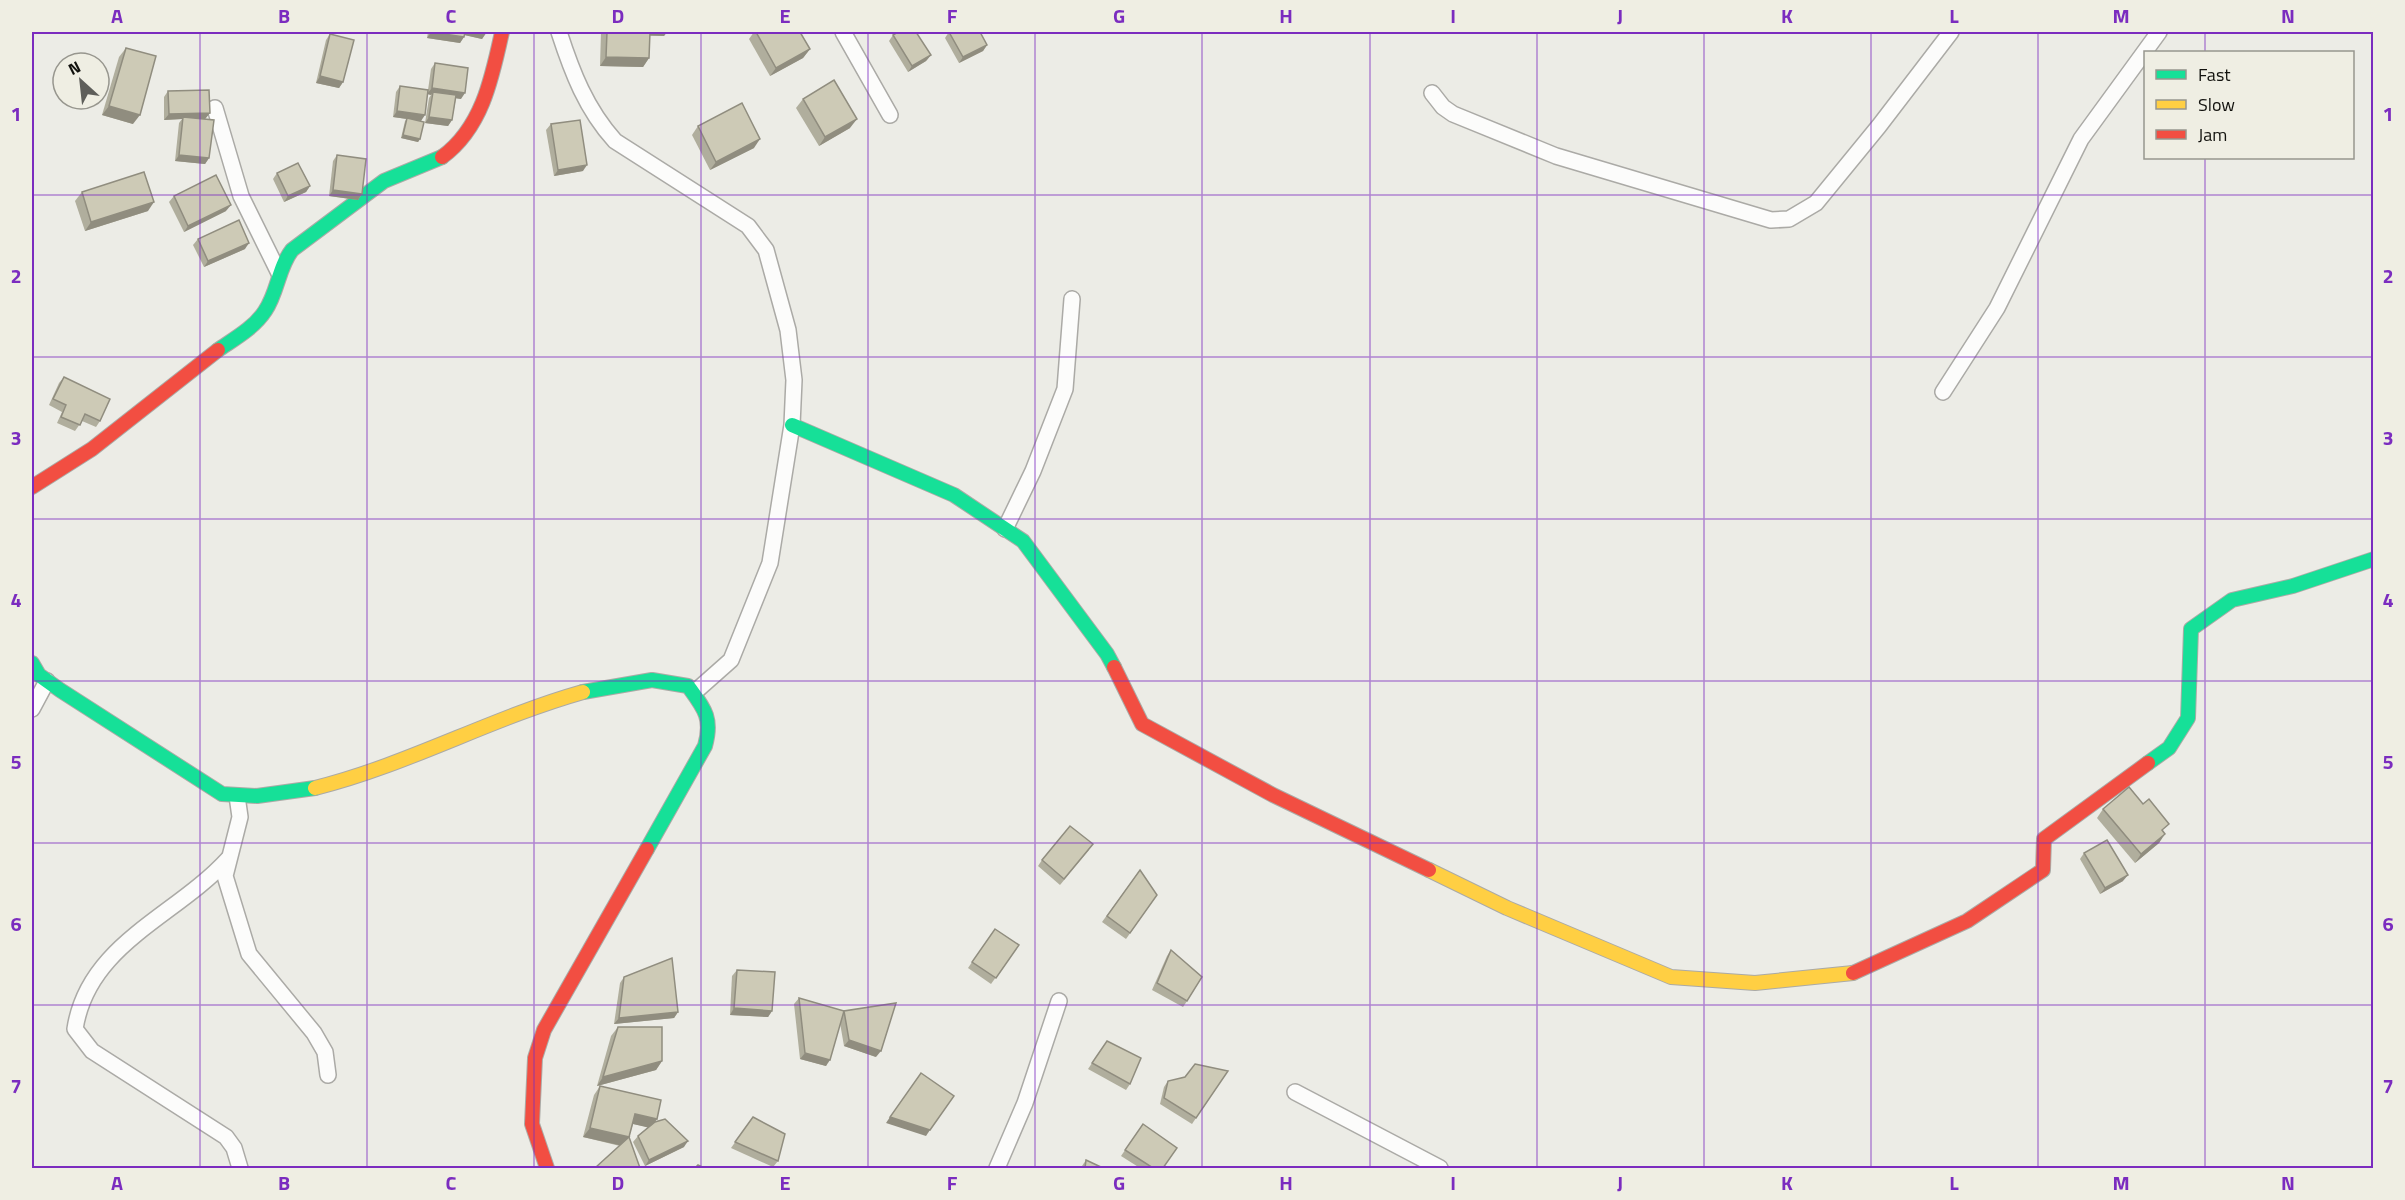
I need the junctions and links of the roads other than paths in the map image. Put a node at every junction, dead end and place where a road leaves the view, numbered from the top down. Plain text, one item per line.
1 (502, 32) edge
2 (559, 32) edge
3 (843, 32) edge
4 (1951, 32) edge
5 (2159, 32) edge
6 (2145, 51) edge
7 (2144, 53) edge
8 (1432, 93) dead end
9 (215, 108) dead end
10 (890, 115) dead end
11 (279, 273) junction
12 (1072, 299) dead end
13 (1943, 392) dead end
14 (792, 425) junction
15 (32, 487) edge
16 (1005, 529) junction
17 (2373, 559) edge
18 (32, 663) edge
19 (47, 681) junction
20 (696, 691) junction
21 (32, 708) edge
22 (237, 796) junction
23 (228, 859) junction
24 (1059, 1001) dead end
25 (328, 1076) dead end
26 (1295, 1092) dead end
27 (240, 1168) edge
28 (547, 1168) edge
29 (997, 1168) edge
30 (1440, 1168) edge

1 - 11 street
2 - 14 street
3 - 10 street
4 - 8 street
5 - 6 street
7 - 13 street
9 - 11 street
11 - 15 street
12 - 16 street
14 - 16 street
14 - 20 street
16 - 17 street
18 - 19 street
19 - 21 street
19 - 22 street
20 - 22 street
20 - 28 street
22 - 23 street
23 - 25 street
23 - 27 street
24 - 29 street
26 - 30 street

